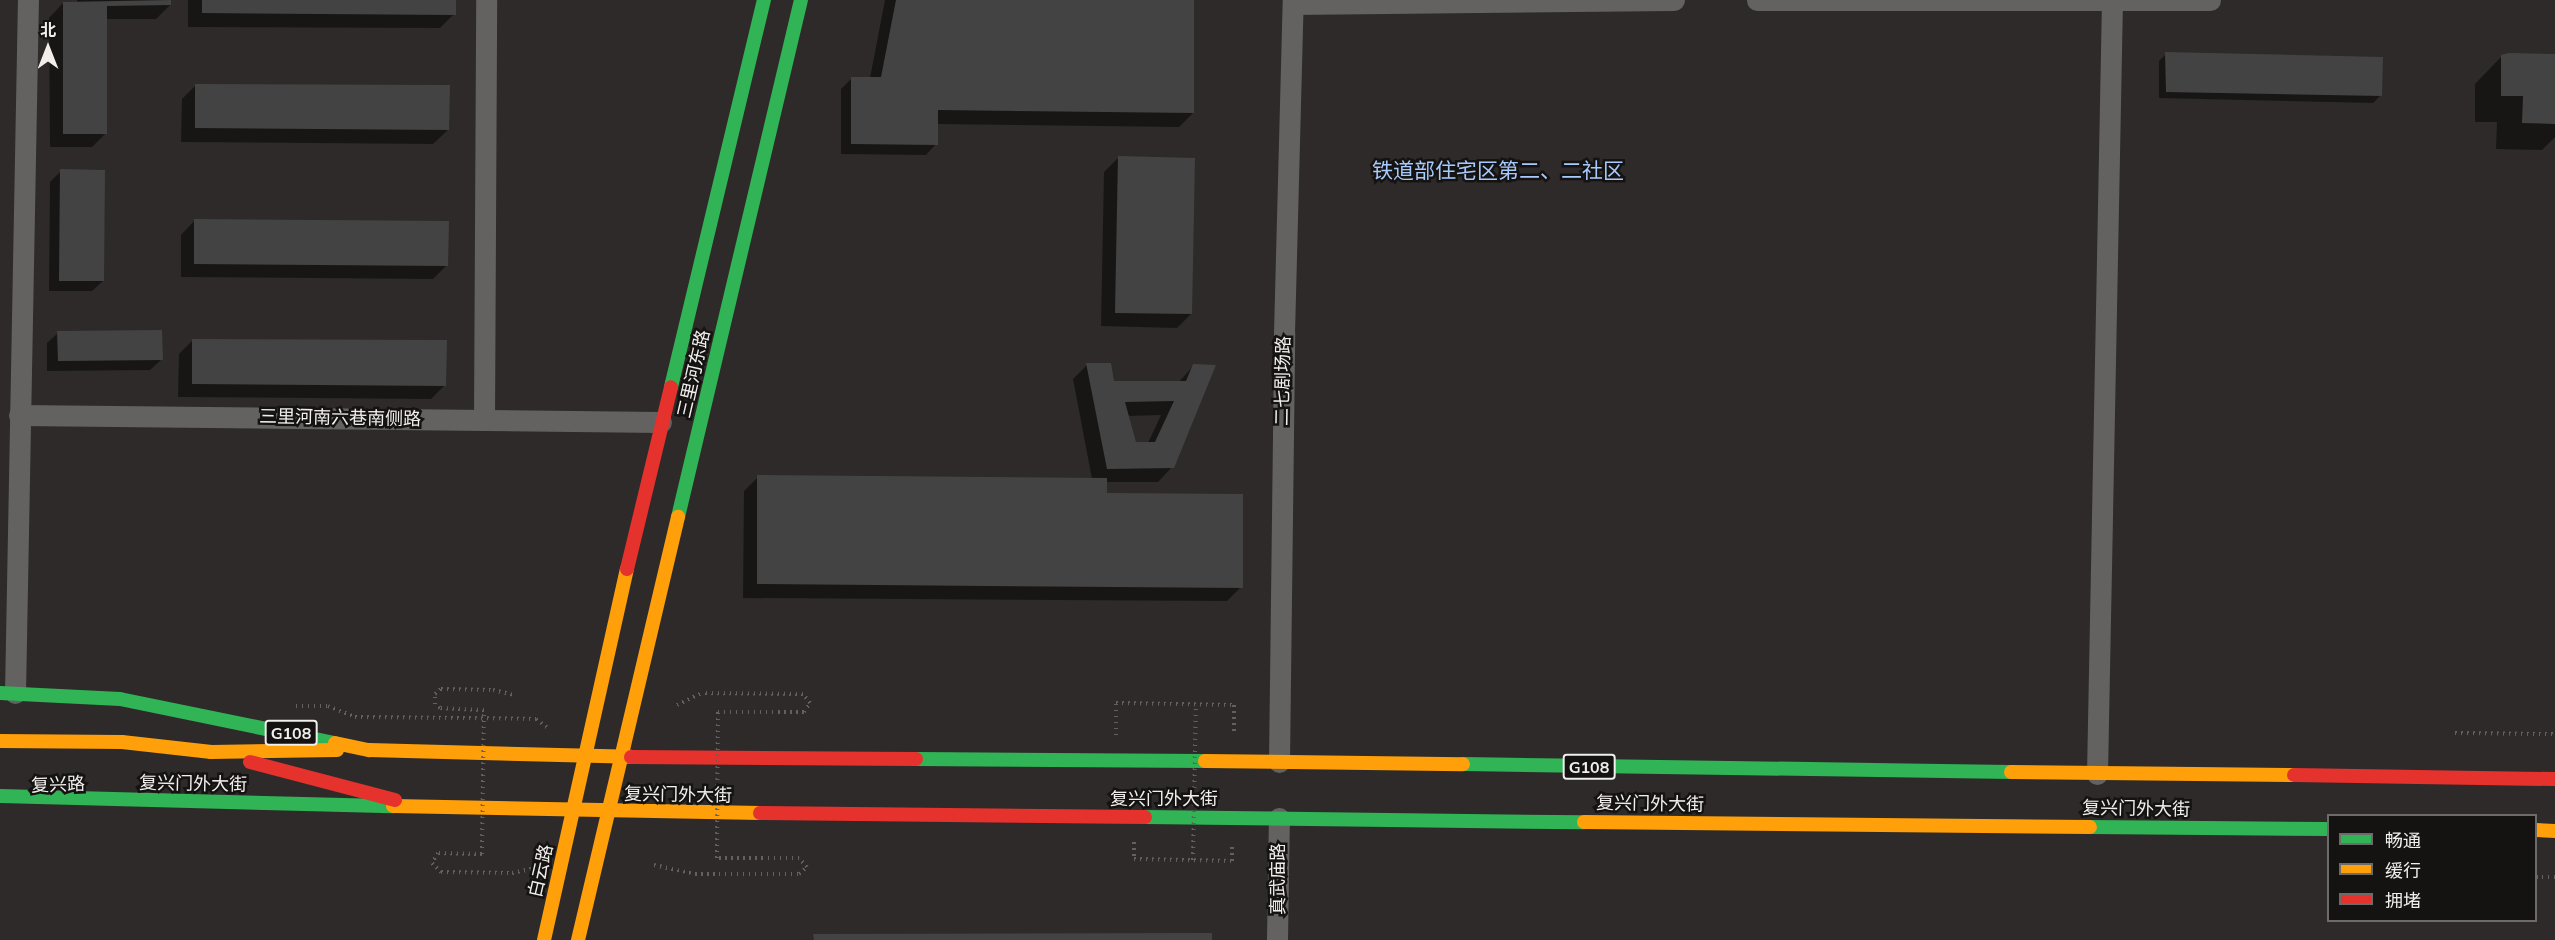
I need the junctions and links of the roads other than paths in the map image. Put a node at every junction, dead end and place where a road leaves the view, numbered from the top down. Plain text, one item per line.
1 (27, 0) edge
2 (486, 0) edge
3 (764, 0) edge
4 (801, 0) edge
5 (1674, 0) edge
6 (1757, 0) edge
7 (2210, 0) edge
8 (2072, 1) edge
9 (1293, 2) edge
10 (2112, 2) junction
11 (19, 415) junction
12 (484, 420) junction
13 (660, 422) junction
14 (8, 526) edge
15 (8, 693) edge
16 (0, 741) edge
17 (369, 750) junction
18 (211, 752) junction
19 (584, 755) junction
20 (623, 757) junction
21 (1279, 762) junction
22 (2097, 774) junction
23 (2555, 779) edge
24 (0, 796) edge
25 (117, 801) junction
26 (0, 805) edge
27 (423, 807) junction
28 (573, 811) junction
29 (611, 812) junction
30 (1279, 818) junction
31 (2327, 829) edge
32 (2537, 830) edge
33 (2555, 831) edge
34 (544, 940) edge
35 (578, 940) edge
36 (1277, 940) edge

1 - 11 street
2 - 12 street
3 - 13 main road, 三里河东路
4 - 20 main road, 三里河东路
5 - 9 street
6 - 8 street
7 - 10 street
8 - 10 street
9 - 21 street, 二七剧场路
10 - 22 street
11 - 12 street, 三里河南六巷南侧路
11 - 14 street
12 - 13 street, 三里河南六巷南侧路
13 - 19 main road, 三里河东路
14 - 15 street
15 - 17 main road, 复兴门外大街 / G108
16 - 18 main road
17 - 18 main road
17 - 19 main road, 复兴门外大街 / G108
18 - 27 main road
19 - 20 main road, 复兴门外大街 / G108
19 - 28 main road, 三里河东路
20 - 21 main road, 复兴门外大街 / G108
20 - 29 main road, 三里河东路
21 - 22 main road, 复兴门外大街 / G108
22 - 23 main road, 复兴门外大街 / G108
24 - 25 main road, 复兴门外大街
25 - 26 main road, 复兴路
25 - 27 main road, 复兴门外大街
27 - 28 main road, 复兴门外大街
28 - 29 main road, 复兴门外大街
28 - 34 main road, 白云路
29 - 30 main road, 复兴门外大街
29 - 35 main road
30 - 31 main road, 复兴门外大街
30 - 36 street, 真武庙路
32 - 33 main road

